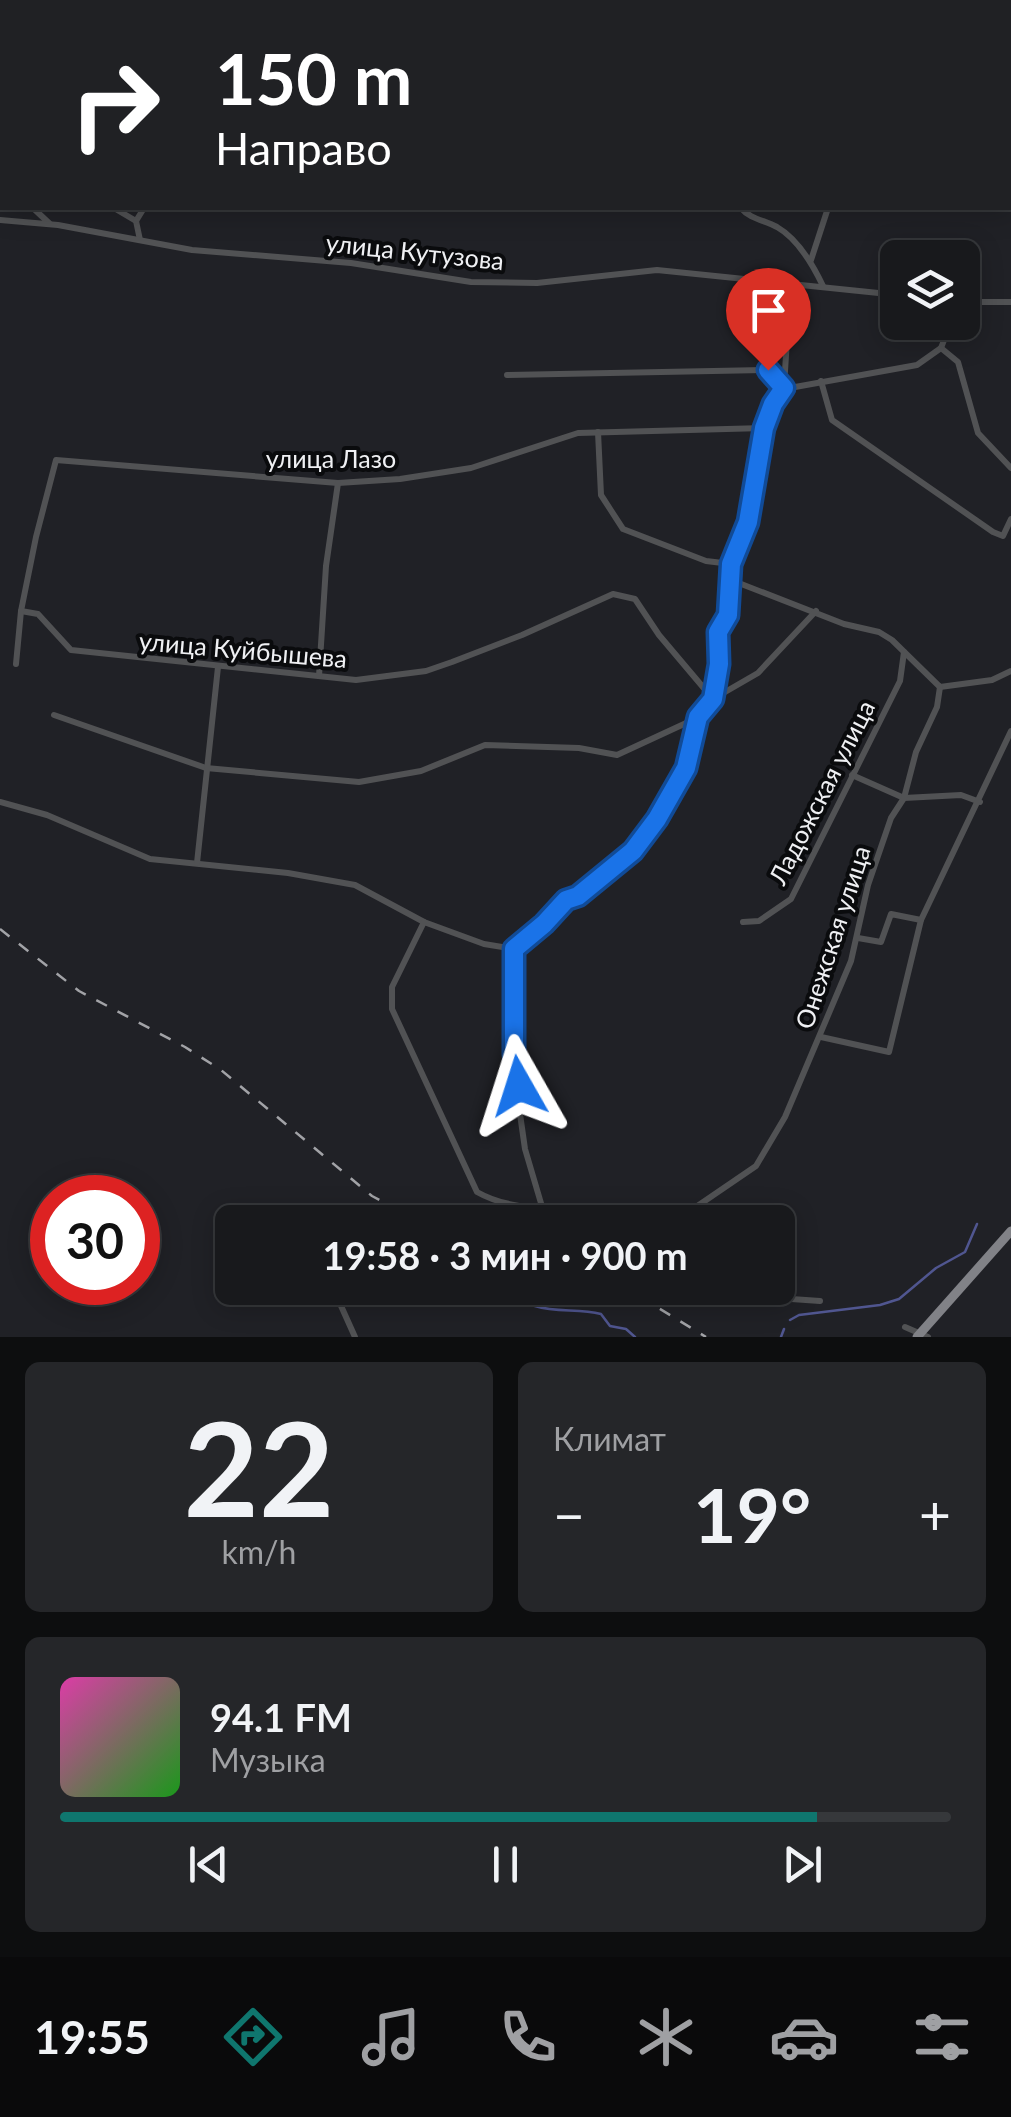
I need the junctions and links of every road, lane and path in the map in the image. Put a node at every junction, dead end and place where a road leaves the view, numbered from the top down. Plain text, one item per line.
1 (35, 210) edge
2 (117, 210) edge
3 (143, 210) edge
4 (741, 210) edge
5 (827, 210) edge
6 (0, 220) edge
7 (136, 221) junction
8 (50, 224) junction
9 (140, 240) junction
10 (811, 262) junction
11 (796, 284) junction
12 (824, 287) junction
13 (880, 292) edge
14 (980, 302) edge
15 (1011, 302) edge
16 (944, 340) edge
17 (941, 348) junction
18 (507, 375) dead end
19 (821, 381) junction
20 (784, 388) junction
21 (764, 428) junction
22 (598, 432) junction
23 (1011, 468) edge
24 (338, 483) junction
25 (1011, 519) edge
26 (731, 564) junction
27 (731, 580) junction
28 (22, 611) junction
29 (816, 611) junction
30 (904, 652) junction
31 (16, 664) dead end
32 (218, 667) junction
33 (1010, 674) edge
34 (319, 676) junction
35 (940, 686) junction
36 (713, 699) junction
37 (54, 715) dead end
38 (698, 717) junction
39 (1011, 731) edge
40 (206, 768) junction
41 (852, 775) junction
42 (904, 798) junction
43 (0, 802) edge
44 (980, 802) junction
45 (197, 863) junction
46 (921, 920) junction
47 (424, 922) junction
48 (743, 922) dead end
49 (858, 938) junction
50 (514, 949) junction
51 (821, 1037) junction
52 (505, 1205) edge
53 (542, 1205) edge
54 (699, 1205) edge
55 (1011, 1230) edge
56 (795, 1300) edge
57 (820, 1302) dead end
58 (341, 1305) edge
59 (905, 1327) dead end
60 (922, 1336) edge
61 (355, 1337) edge

1 - 8 street
2 - 7 street
3 - 7 street
4 - 10 street
5 - 10 street
6 - 8 street, улица Кутузова
7 - 9 street
8 - 9 street, улица Кутузова
9 - 11 street, улица Кутузова
10 - 12 street
11 - 12 street, улица Кутузова
11 - 20 street
12 - 13 street, улица Кутузова
14 - 15 street
16 - 17 street
17 - 19 street
17 - 23 street
18 - 20 street
19 - 20 street
19 - 25 street
20 - 21 street
21 - 22 street, улица Лазо
21 - 26 street
22 - 24 street, улица Лазо
22 - 26 street
24 - 28 street, улица Лазо
24 - 34 street
26 - 27 street
27 - 29 street
27 - 36 street
28 - 31 street, улица Лазо
28 - 32 street, улица Куйбышева
29 - 30 street
29 - 36 street
30 - 35 street
30 - 41 street, Ладожская улица
32 - 34 street, улица Куйбышева
32 - 40 street
33 - 35 street
34 - 36 street, улица Куйбышева
35 - 42 street, Онежская улица
36 - 38 street
37 - 40 street
38 - 40 street
38 - 50 street
39 - 44 street
40 - 45 street
41 - 42 street
41 - 48 street, Ладожская улица
42 - 44 street
42 - 49 street, Онежская улица
43 - 45 street
44 - 46 street
45 - 47 street
46 - 49 street
46 - 51 street
47 - 50 street
47 - 52 street
49 - 51 street, Онежская улица
50 - 53 street
51 - 54 street, Онежская улица
55 - 60 main road
56 - 57 street
58 - 61 street
59 - 60 street

